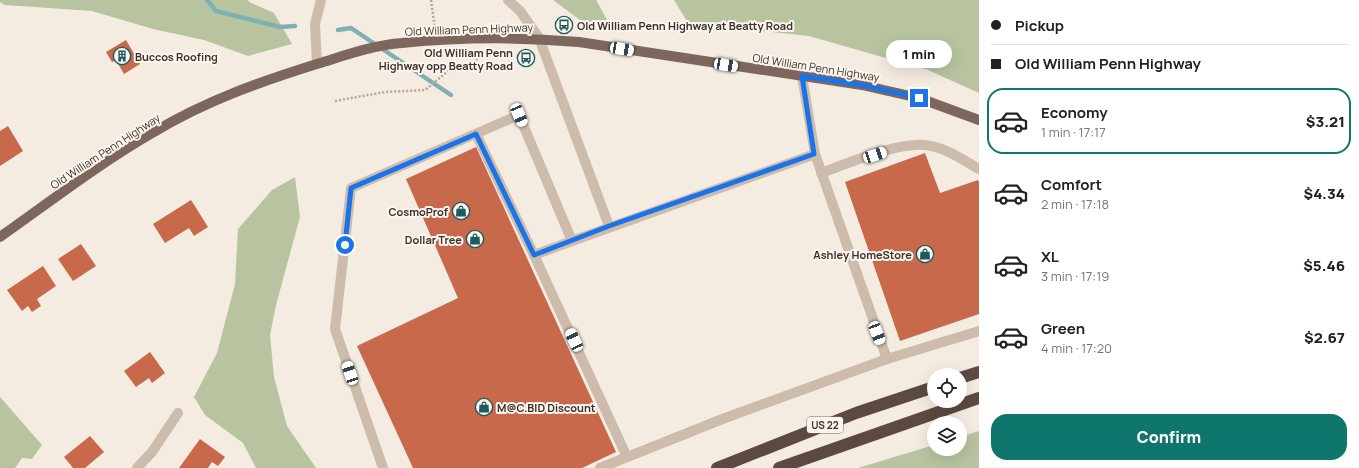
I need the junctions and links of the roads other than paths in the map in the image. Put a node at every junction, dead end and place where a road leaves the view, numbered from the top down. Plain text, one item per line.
1 (321, 0) edge
2 (508, 0) edge
3 (539, 38) junction
4 (317, 64) junction
5 (802, 76) junction
6 (979, 120) edge
7 (476, 134) junction
8 (814, 154) junction
9 (979, 169) edge
10 (821, 172) junction
11 (609, 226) junction
12 (0, 237) edge
13 (572, 241) junction
14 (534, 255) junction
15 (979, 330) edge
16 (887, 359) junction
17 (979, 372) edge
18 (967, 376) edge
19 (927, 389) edge
20 (979, 398) edge
21 (178, 413) dead end
22 (628, 457) junction
23 (137, 468) edge
24 (383, 468) edge
25 (600, 468) edge
26 (717, 468) edge
27 (778, 468) edge

1 - 4 street
2 - 3 street
3 - 4 main road, Old William Penn Highway
3 - 5 main road, Old William Penn Highway
3 - 11 street
4 - 12 main road, Old William Penn Highway
5 - 6 main road, Old William Penn Highway
5 - 8 street
7 - 13 street
7 - 14 street
7 - 24 street
8 - 10 street
8 - 11 street
9 - 10 street
10 - 16 street
11 - 13 street
13 - 14 street
14 - 22 street
15 - 16 street
16 - 22 street
17 - 18 highway
19 - 26 highway, US 22
20 - 27 highway, US 22
21 - 23 street
22 - 25 street

